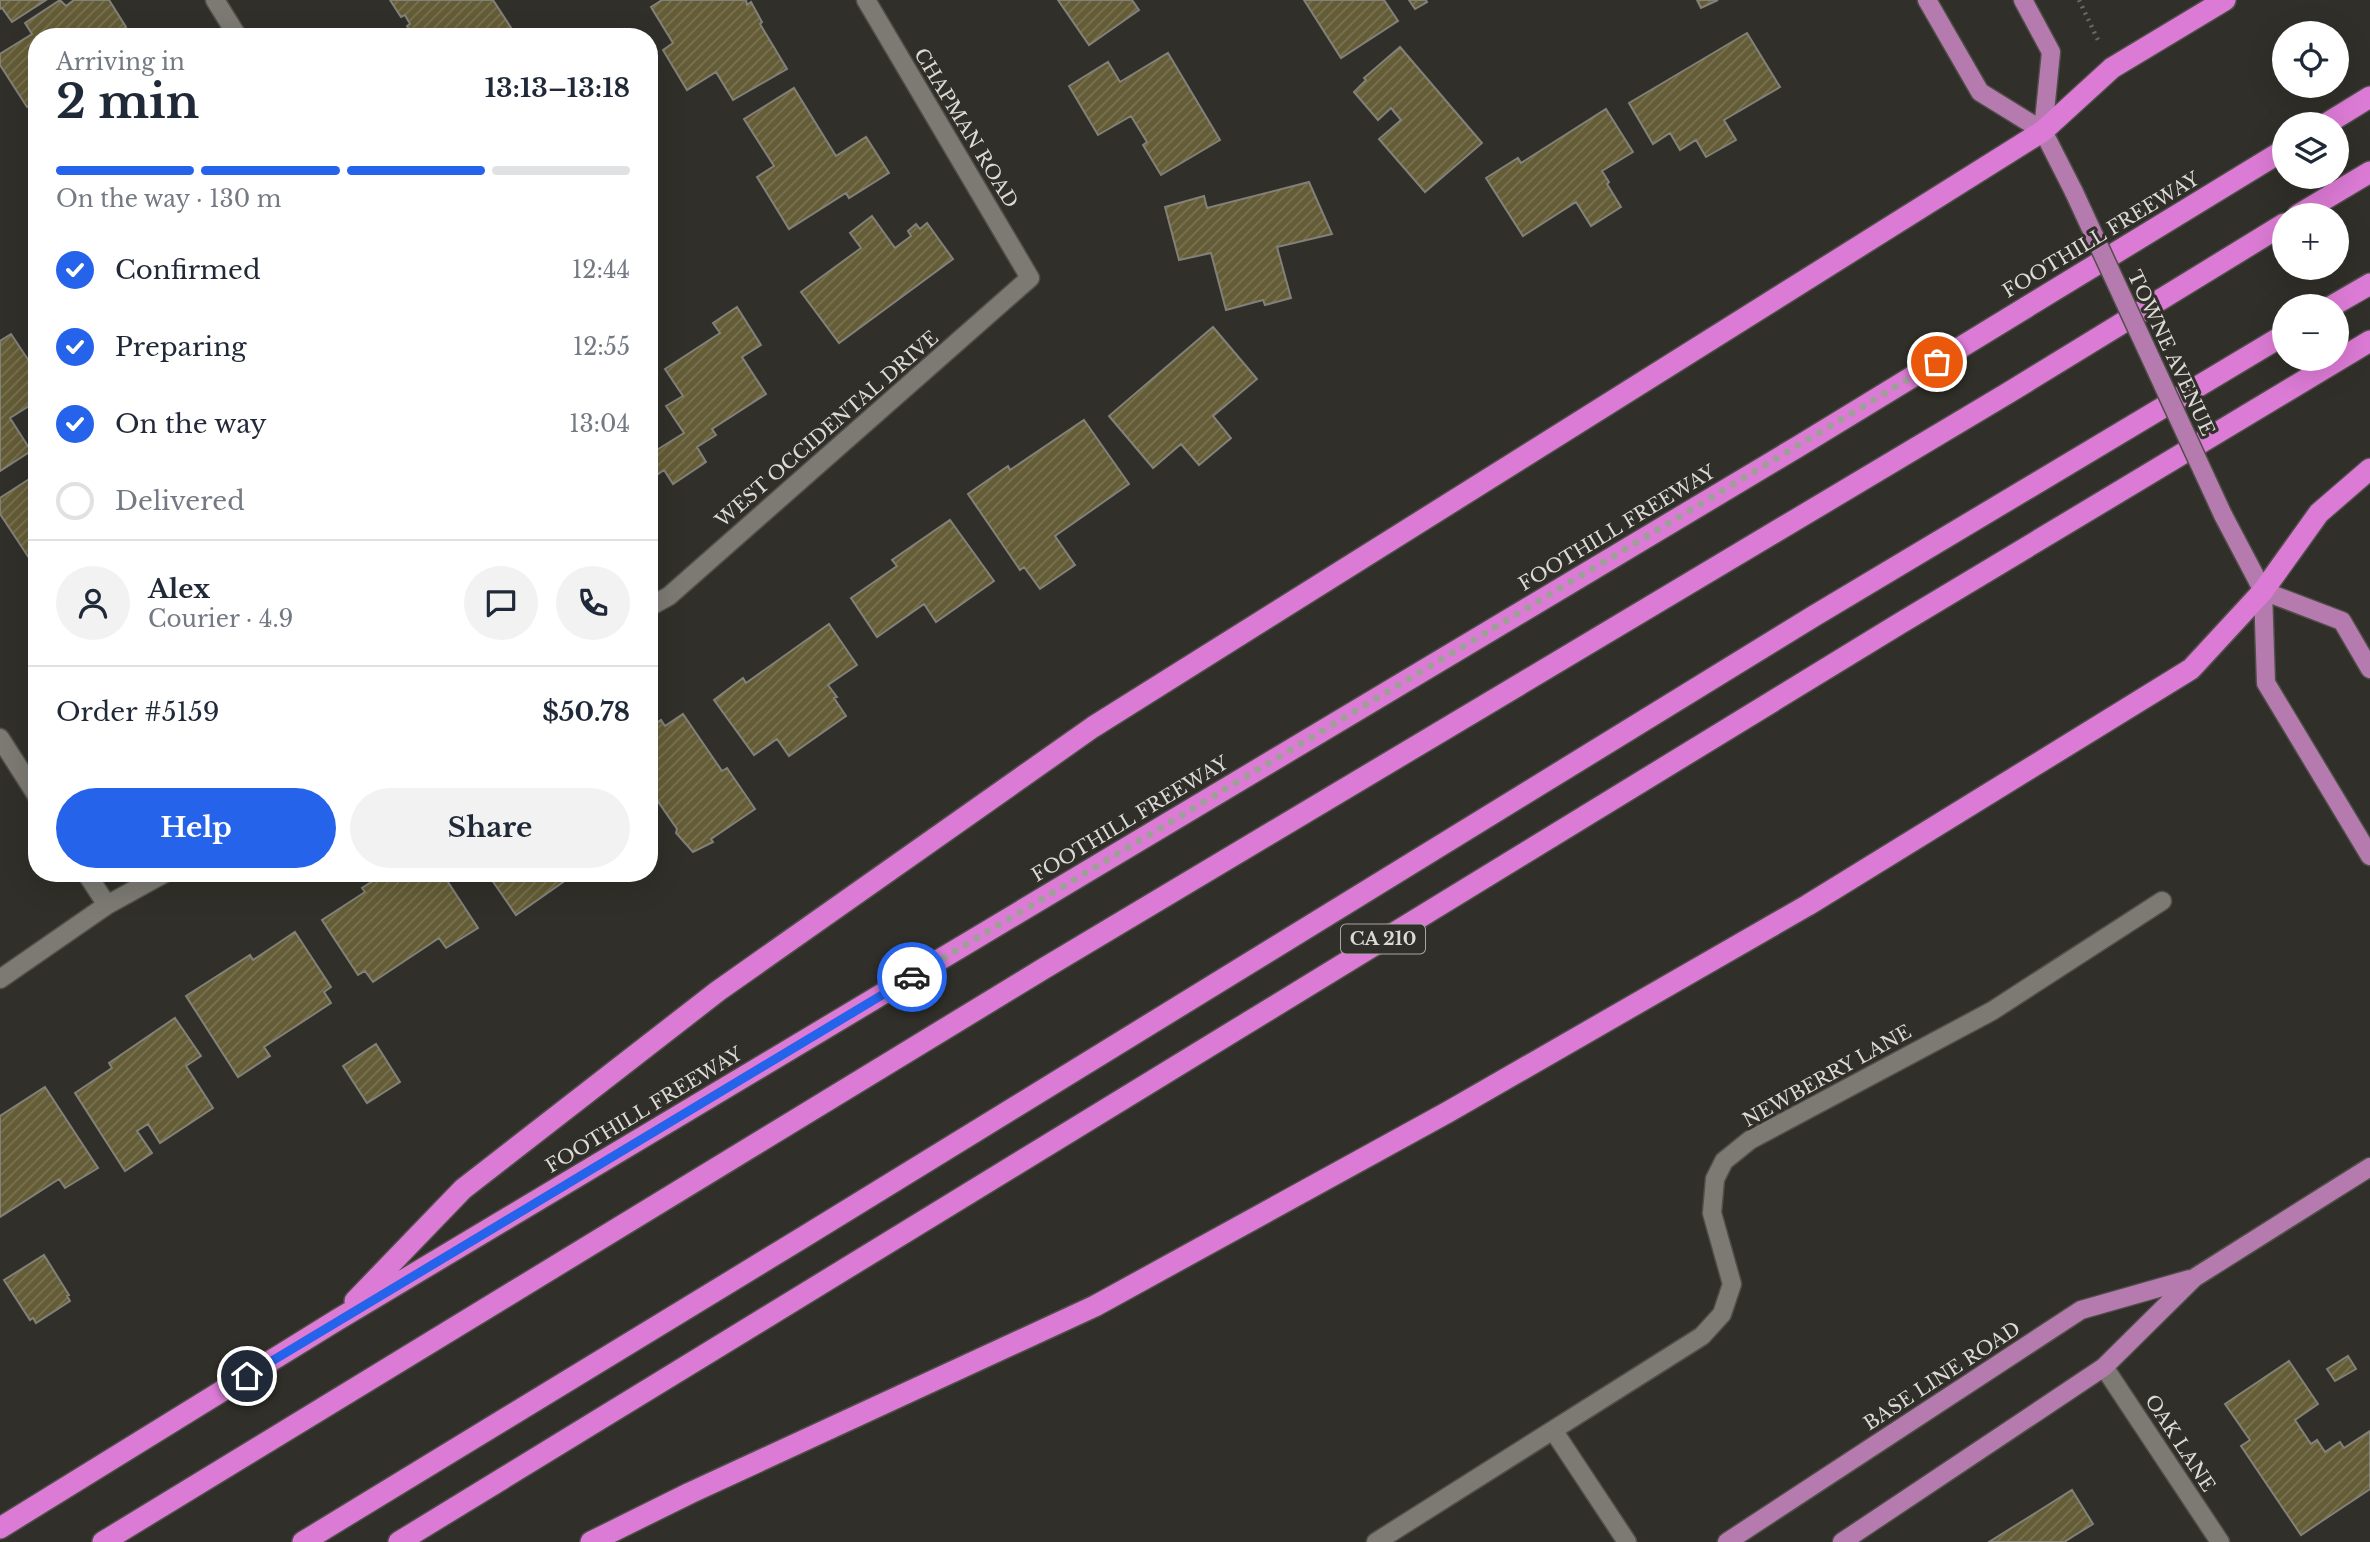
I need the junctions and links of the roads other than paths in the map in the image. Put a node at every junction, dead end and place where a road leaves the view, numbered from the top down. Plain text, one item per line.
1 (215, 0) edge
2 (866, 0) edge
3 (1927, 0) edge
4 (2023, 0) edge
5 (2225, 0) edge
6 (232, 28) edge
7 (2370, 97) edge
8 (2346, 112) edge
9 (2043, 131) junction
10 (2272, 157) edge
11 (2370, 172) edge
12 (2318, 203) edge
13 (2272, 231) edge
14 (1030, 278) joint
15 (2370, 284) edge
16 (2349, 296) edge
17 (2370, 341) edge
18 (2272, 342) edge
19 (2370, 469) edge
20 (2263, 591) junction
21 (658, 602) edge
22 (2370, 669) edge
23 (0, 738) edge
24 (28, 782) edge
25 (2370, 856) edge
26 (92, 882) edge
27 (149, 882) edge
28 (2162, 901) dead end
29 (107, 905) junction
30 (0, 979) edge
31 (2370, 1167) edge
32 (2194, 1278) junction
33 (337, 1320) junction
34 (2104, 1367) junction
35 (1553, 1430) junction
36 (0, 1528) edge
37 (103, 1542) edge
38 (303, 1542) edge
39 (399, 1542) edge
40 (592, 1542) edge
41 (1376, 1542) edge
42 (1627, 1542) edge
43 (1727, 1542) edge
44 (1842, 1542) edge
45 (2220, 1542) edge

1 - 6 street
2 - 14 street, CHAPMAN ROAD
3 - 9 main road
4 - 9 main road
5 - 9 highway
7 - 8 highway
9 - 20 main road, TOWNE AVENUE, bridge
9 - 33 highway
10 - 33 highway, FOOTHILL FREEWAY
11 - 12 highway
13 - 37 highway
14 - 21 street, WEST OCCIDENTAL DRIVE
15 - 16 highway
17 - 39 highway, CA 210
18 - 38 highway
19 - 20 highway
20 - 22 main road
20 - 25 main road, TOWNE AVENUE
20 - 40 highway
23 - 24 street
26 - 29 street
27 - 29 street
28 - 35 street, NEWBERRY LANE
29 - 30 street
31 - 32 main road, BASE LINE ROAD
32 - 34 main road, BASE LINE ROAD
32 - 43 main road, BASE LINE ROAD
33 - 36 highway, FOOTHILL FREEWAY
34 - 44 main road, BASE LINE ROAD
34 - 45 street, OAK LANE
35 - 41 street, NEWBERRY LANE
35 - 42 street

